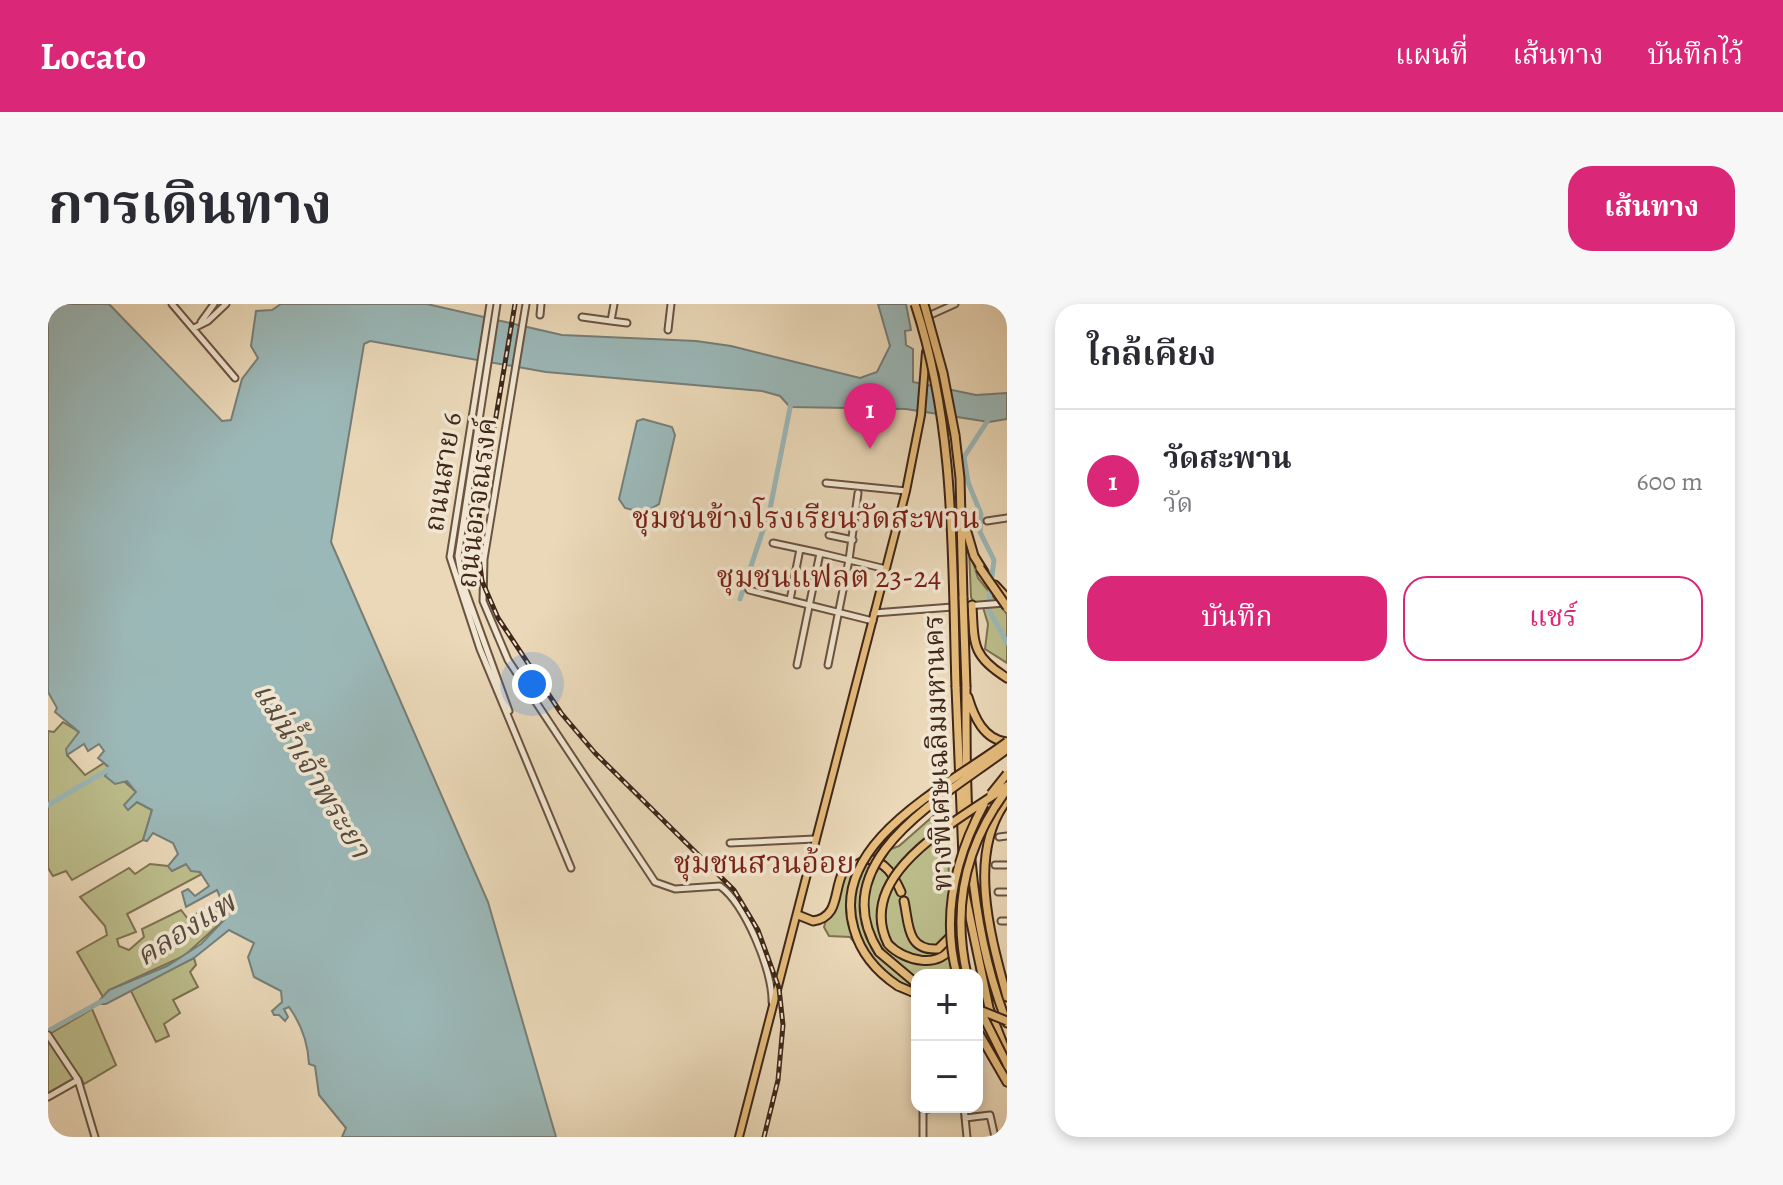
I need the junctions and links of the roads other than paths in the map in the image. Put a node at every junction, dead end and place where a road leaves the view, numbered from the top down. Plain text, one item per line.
1 (172, 304) edge
2 (214, 304) edge
3 (225, 304) edge
4 (490, 304) edge
5 (497, 304) edge
6 (526, 304) edge
7 (541, 304) edge
8 (614, 304) edge
9 (671, 304) edge
10 (920, 304) edge
11 (955, 304) edge
12 (540, 315) dead end
13 (582, 317) dead end
14 (924, 318) junction
15 (611, 321) junction
16 (201, 322) junction
17 (627, 323) dead end
18 (194, 328) junction
19 (668, 330) dead end
20 (235, 378) dead end
21 (960, 478) junction
22 (826, 483) dead end
23 (906, 491) junction
24 (858, 493) dead end
25 (1007, 518) edge
26 (987, 521) dead end
27 (829, 535) dead end
28 (853, 540) junction
29 (773, 543) dead end
30 (800, 549) junction
31 (820, 553) junction
32 (849, 560) junction
33 (886, 569) junction
34 (749, 590) dead end
35 (790, 600) junction
36 (1007, 603) edge
37 (810, 605) junction
38 (972, 605) junction
39 (840, 613) junction
40 (874, 617) junction
41 (797, 665) dead end
42 (828, 665) dead end
43 (1007, 678) edge
44 (966, 687) junction
45 (516, 730) junction
46 (1007, 742) edge
47 (1007, 749) edge
48 (1007, 774) edge
49 (1007, 788) edge
50 (1007, 800) edge
51 (960, 834) junction
52 (1007, 836) edge
53 (999, 837) dead end
54 (815, 839) junction
55 (730, 843) dead end
56 (995, 865) dead end
57 (1007, 865) edge
58 (571, 868) dead end
59 (901, 892) dead end
60 (998, 892) dead end
61 (1007, 892) edge
62 (904, 901) dead end
63 (798, 915) junction
64 (956, 926) junction
65 (956, 969) edge
66 (966, 969) edge
67 (911, 979) edge
68 (911, 991) edge
69 (1007, 997) edge
70 (983, 1010) edge
71 (770, 1015) junction
72 (983, 1018) edge
73 (1007, 1022) edge
74 (983, 1033) edge
75 (50, 1038) edge
76 (983, 1038) edge
77 (983, 1039) edge
78 (1007, 1054) edge
79 (1007, 1064) edge
80 (1007, 1076) edge
81 (78, 1080) junction
82 (1007, 1082) edge
83 (48, 1097) edge
84 (923, 1113) edge
85 (965, 1113) edge
86 (965, 1118) junction
87 (95, 1137) edge
88 (739, 1137) edge
89 (923, 1137) edge
90 (967, 1137) edge
91 (995, 1137) edge

1 - 18 street
2 - 16 street
3 - 16 street
4 - 45 street, ถนนสาย 6
5 - 45 street, ถนนสาย 6
6 - 71 street, ถนนอาจณรงค์
7 - 12 street
8 - 15 street
9 - 19 street
10 - 14 main road
10 - 21 highway, ทางพิเศษเฉลิมมหานคร, bridge
10 - 51 highway, ทางพิเศษเฉลิมมหานคร, bridge
11 - 14 street
13 - 15 street
14 - 23 main road
15 - 17 street
16 - 18 street
18 - 20 street
21 - 36 highway, bridge
21 - 44 highway, ทางพิเศษเฉลิมมหานคร, bridge
22 - 23 street
23 - 33 main road
24 - 28 street
25 - 26 street
27 - 28 street
28 - 32 street
29 - 30 street
30 - 31 street
30 - 35 street
31 - 32 street
31 - 37 street
32 - 33 street
32 - 39 street
33 - 40 main road
34 - 35 street
35 - 37 street
36 - 38 street
37 - 39 street
37 - 41 street
38 - 40 street
38 - 43 highway
39 - 40 street
39 - 42 street
40 - 54 main road
44 - 46 highway
44 - 73 highway, ทางพิเศษเฉลิมมหานคร
45 - 58 street, ถนนสาย 6
46 - 68 highway, bridge
47 - 67 highway, bridge
48 - 65 highway, bridge
49 - 64 highway, bridge
49 - 66 highway, bridge
50 - 69 highway
51 - 64 highway
51 - 78 highway, ทางพิเศษเฉลิมมหานคร
52 - 53 street
54 - 55 street
54 - 63 main road
56 - 57 street
59 - 63 highway
60 - 61 street
62 - 64 highway
63 - 71 main road
70 - 73 highway, bridge
71 - 88 main road
72 - 79 highway, bridge
74 - 78 highway
75 - 81 street
76 - 80 highway
77 - 82 highway
81 - 83 street
81 - 87 street
84 - 89 street
85 - 86 street
86 - 90 street
86 - 91 street

